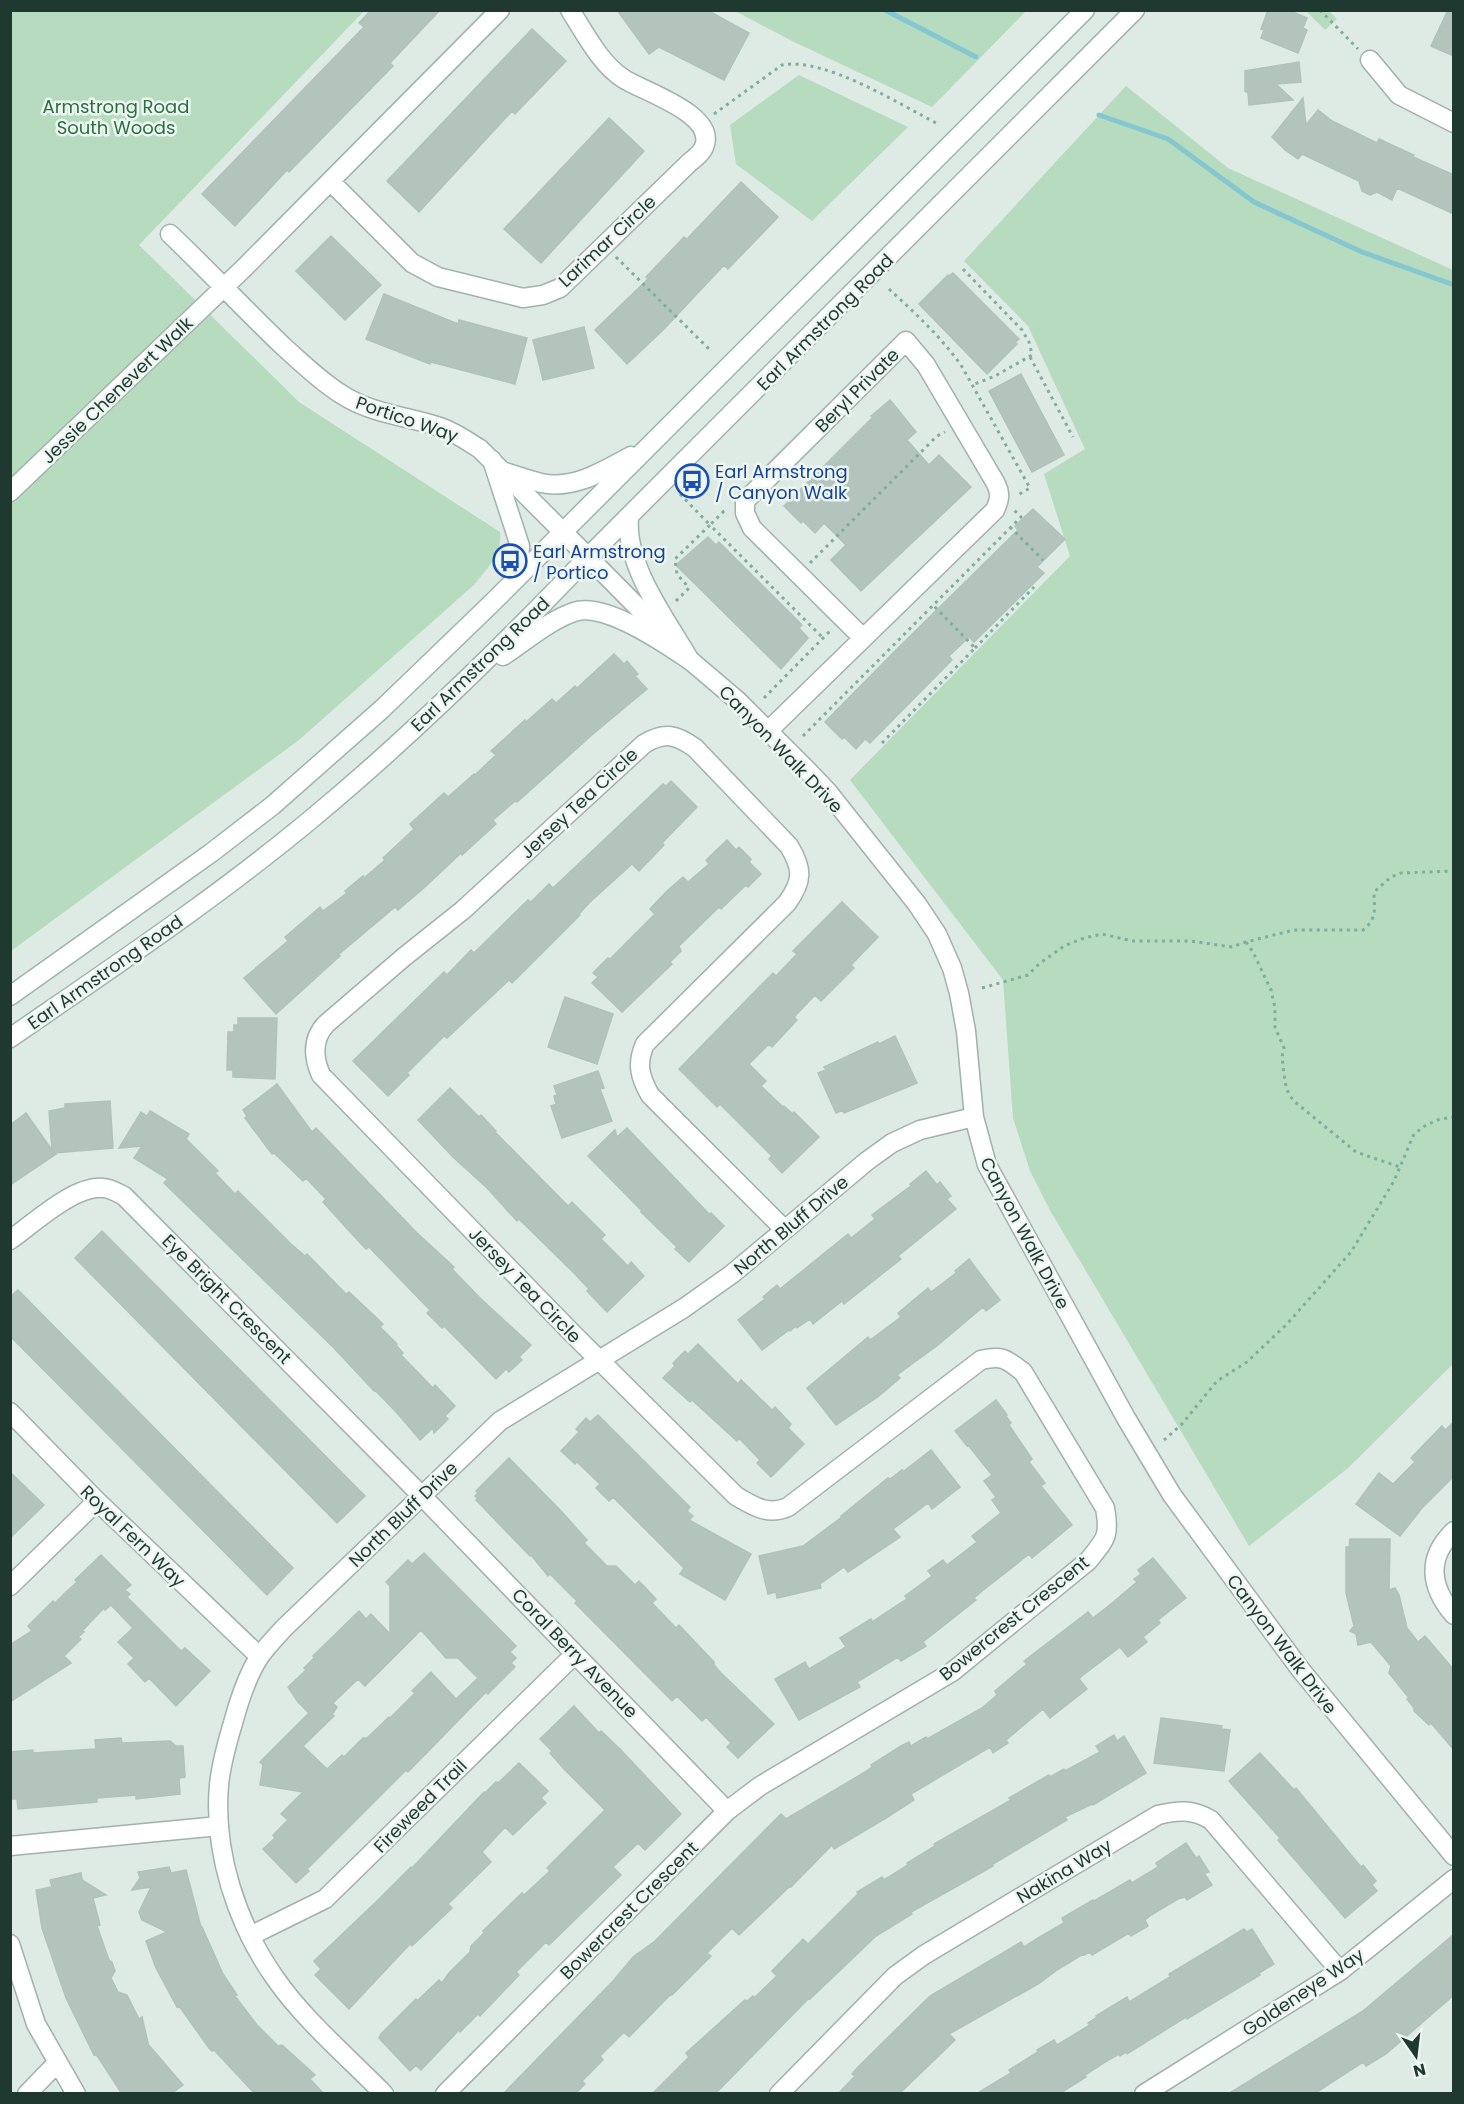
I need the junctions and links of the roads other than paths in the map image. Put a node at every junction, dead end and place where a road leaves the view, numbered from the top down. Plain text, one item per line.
1 (500, 10) edge
2 (570, 10) edge
3 (1085, 10) edge
4 (1135, 10) edge
5 (1370, 60) road end
6 (1454, 123) edge
7 (331, 182) junction
8 (170, 234) dead end
9 (224, 288) junction
10 (648, 447) junction
11 (498, 466) junction
12 (10, 492) edge
13 (628, 518) junction
14 (564, 531) junction
15 (588, 557) junction
16 (515, 580) junction
17 (863, 638) junction
18 (691, 661) junction
19 (457, 687) junction
20 (768, 731) junction
21 (10, 996) edge
22 (10, 1038) edge
23 (974, 1117) junction
24 (784, 1229) junction
25 (10, 1240) edge
26 (598, 1359) junction
27 (10, 1412) edge
28 (422, 1496) junction
29 (97, 1501) junction
30 (1454, 1531) edge
31 (10, 1586) edge
32 (1454, 1615) edge
33 (575, 1654) junction
34 (259, 1656) junction
35 (727, 1811) junction
36 (219, 1826) junction
37 (10, 1846) edge
38 (1454, 1856) edge
39 (1454, 1879) edge
40 (250, 1936) junction
41 (10, 1944) edge
42 (1340, 1971) junction
43 (57, 2063) junction
44 (27, 2094) edge
45 (76, 2094) edge
46 (384, 2094) edge
47 (445, 2094) edge
48 (779, 2094) edge
49 (1144, 2094) edge

1 - 7 street
2 - 7 street, Larimar Circle
3 - 10 street, Earl Armstrong Road
4 - 13 street, Earl Armstrong Road
5 - 6 street
7 - 9 street
8 - 9 street, Portico Way
9 - 11 street, Portico Way
9 - 12 street, Jessie Chenevert Walk
10 - 11 street
10 - 14 street, Earl Armstrong Road
11 - 14 street, Portico Way
11 - 16 street
13 - 15 street, Earl Armstrong Road
13 - 18 street
14 - 15 street, Portico Way
14 - 16 street, Earl Armstrong Road
15 - 18 street, Canyon Walk Drive
15 - 19 street, Earl Armstrong Road
16 - 21 street, Earl Armstrong Road
17 - 17 street, Beryl Private
17 - 20 street
18 - 19 street
18 - 20 street, Canyon Walk Drive
19 - 22 street, Earl Armstrong Road
20 - 23 street, Canyon Walk Drive
23 - 24 street, North Bluff Drive
23 - 38 street, Canyon Walk Drive
24 - 26 street, North Bluff Drive
24 - 26 street, Jersey Tea Circle
25 - 28 street, Eye Bright Crescent
26 - 28 street, North Bluff Drive
26 - 35 street, Bowercrest Crescent
27 - 29 street, Royal Fern Way
28 - 33 street, Coral Berry Avenue
28 - 34 street, North Bluff Drive
29 - 31 street
29 - 34 street, Royal Fern Way
30 - 32 street
33 - 35 street, Coral Berry Avenue
33 - 40 street, Fireweed Trail
34 - 36 street, North Bluff Drive
35 - 47 street, Bowercrest Crescent
36 - 37 street
36 - 40 street, North Bluff Drive
39 - 42 street, Goldeneye Way
40 - 46 street, North Bluff Drive
41 - 43 street
42 - 48 street, Nakina Way
42 - 49 street, Goldeneye Way
43 - 44 street
43 - 45 street

